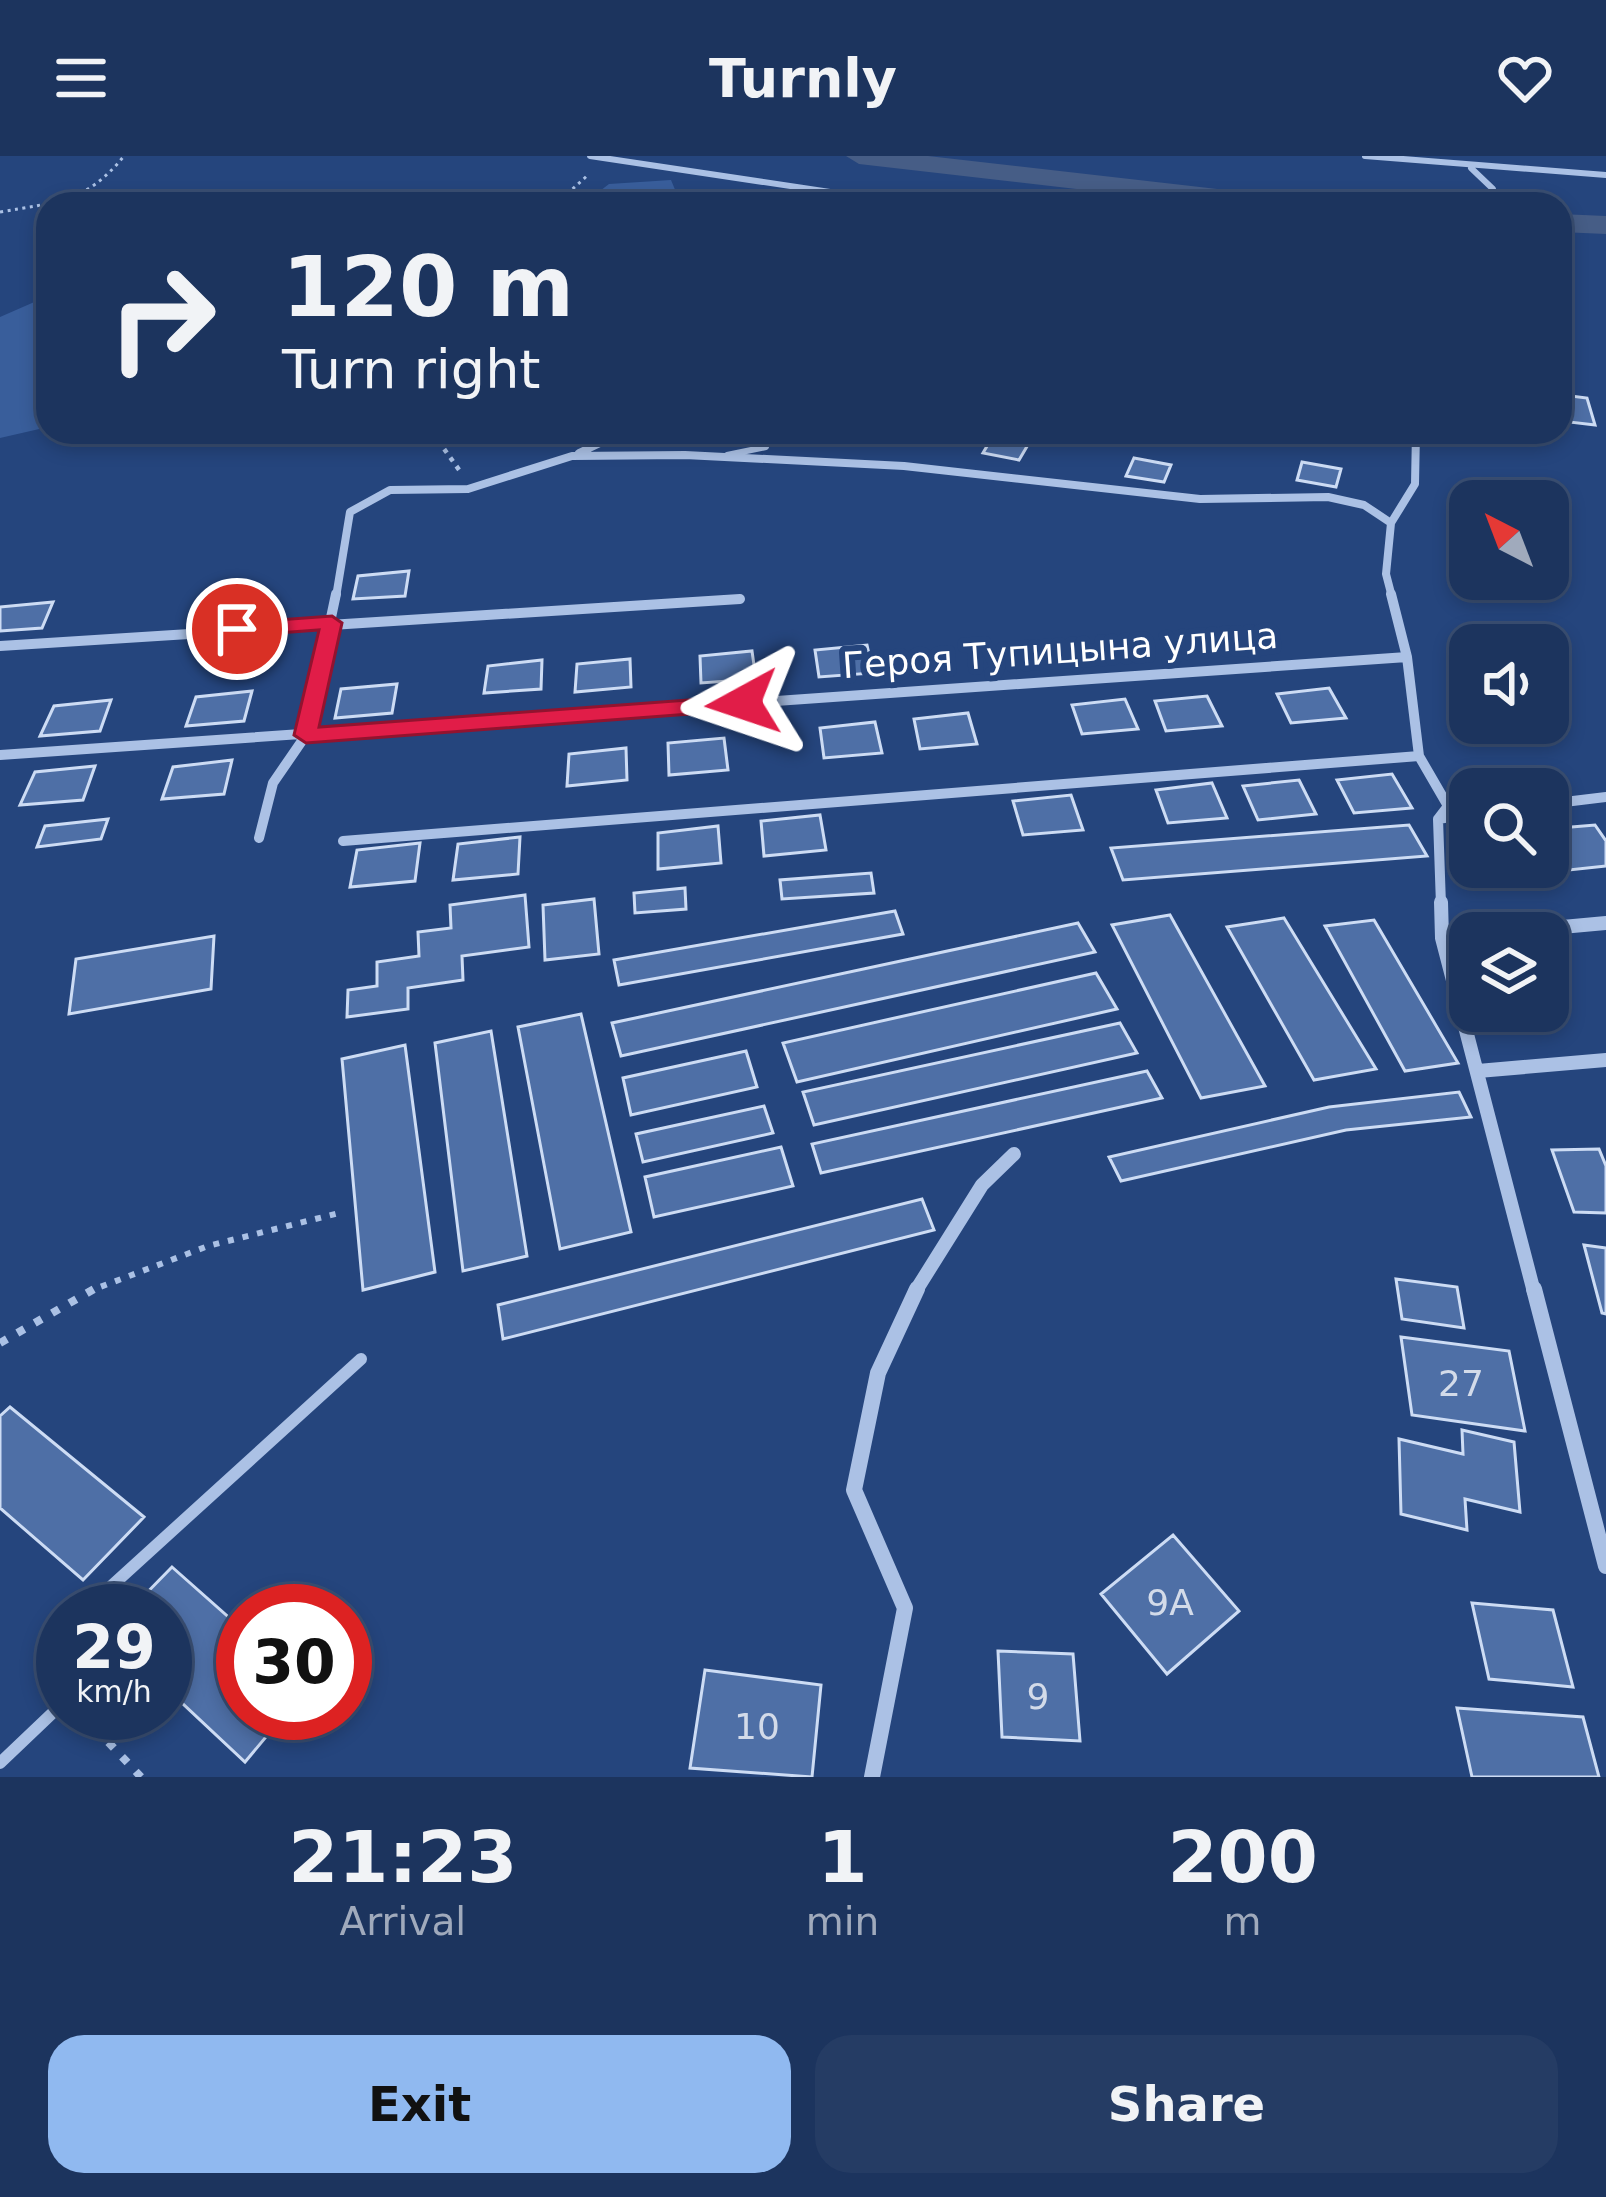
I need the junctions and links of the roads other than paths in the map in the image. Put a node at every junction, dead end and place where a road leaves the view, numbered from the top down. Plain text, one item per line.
1 (590, 156) edge
2 (1365, 156) edge
3 (1471, 168) junction
4 (1606, 176) edge
5 (813, 192) edge
6 (1493, 192) edge
7 (598, 444) edge
8 (767, 444) edge
9 (1416, 444) edge
10 (572, 456) junction
11 (721, 457) junction
12 (1391, 523) junction
13 (740, 599) dead end
14 (332, 623) junction
15 (0, 646) edge
16 (1407, 657) junction
17 (306, 735) junction
18 (0, 755) edge
19 (1419, 756) junction
20 (1606, 797) edge
21 (1569, 801) edge
22 (1449, 817) edge
23 (1438, 819) junction
24 (259, 838) dead end
25 (343, 841) dead end
26 (1606, 923) edge
27 (1569, 926) edge
28 (1442, 938) junction
29 (1449, 938) edge
30 (1606, 1060) edge
31 (1478, 1071) junction
32 (1014, 1154) dead end
33 (361, 1358) dead end
34 (1606, 1566) edge
35 (114, 1584) edge
36 (36, 1729) edge
37 (0, 1763) edge
38 (872, 1777) edge

1 - 5 street
2 - 3 street
3 - 4 street
3 - 6 street
7 - 10 street
8 - 11 lane
9 - 12 street
10 - 11 street
10 - 14 street
11 - 12 street
12 - 16 street
13 - 14 street
14 - 15 street
14 - 17 street
16 - 17 street, Героя Тупицына улица
16 - 19 street
17 - 18 street, Героя Тупицына улица
17 - 24 street
19 - 23 street
19 - 25 street
20 - 21 street
22 - 23 street
23 - 28 street
26 - 27 street
28 - 29 street
28 - 31 street
30 - 31 street
31 - 34 street
32 - 38 street
33 - 35 lane
36 - 37 lane

